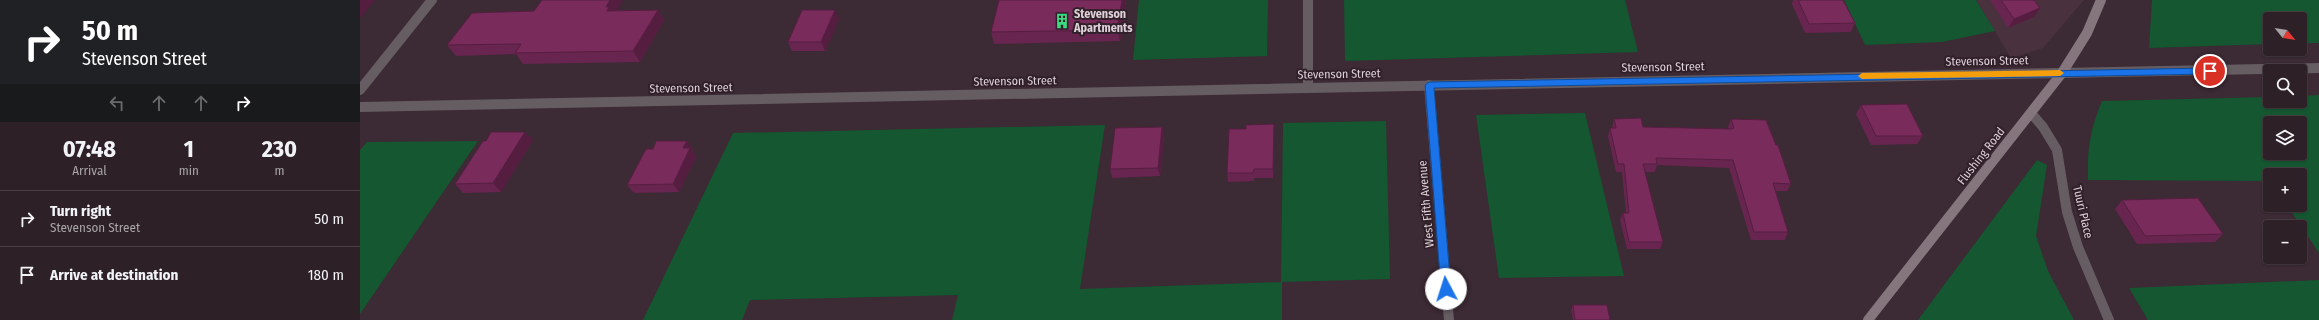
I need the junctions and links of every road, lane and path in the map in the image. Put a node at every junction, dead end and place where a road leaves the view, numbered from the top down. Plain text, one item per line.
1 (432, 0) edge
2 (1308, 0) edge
3 (2101, 0) edge
4 (2319, 68) edge
5 (2062, 73) junction
6 (1429, 85) junction
7 (1308, 87) junction
8 (360, 90) edge
9 (360, 107) edge
10 (2031, 113) junction
11 (1449, 320) edge
12 (1868, 320) edge
13 (2109, 320) edge

1 - 8 street
2 - 7 street
3 - 5 main road, Flushing Road
4 - 5 street, Stevenson Street
5 - 6 street, Stevenson Street
5 - 10 main road, Flushing Road
6 - 7 street, Stevenson Street
6 - 11 street, West Fifth Avenue
7 - 9 street, Stevenson Street
10 - 12 main road, Flushing Road
10 - 13 street, Tuuri Place

